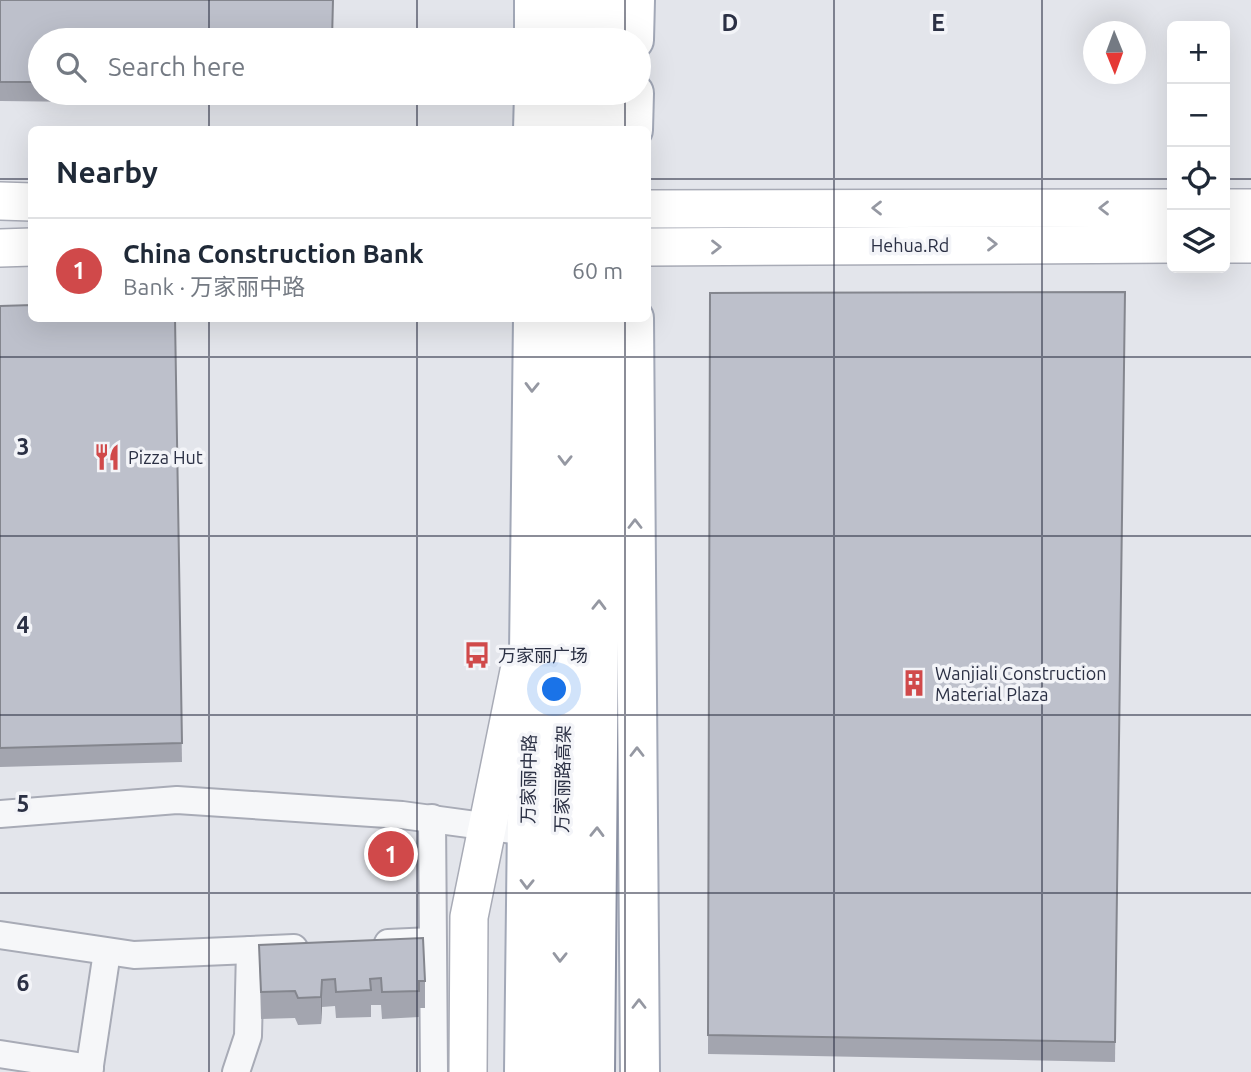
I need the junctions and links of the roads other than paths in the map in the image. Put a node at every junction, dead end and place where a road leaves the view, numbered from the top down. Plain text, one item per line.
1 (534, 0) edge
2 (568, 0) edge
3 (604, 0) edge
4 (635, 0) edge
5 (534, 28) edge
6 (568, 28) edge
7 (604, 28) edge
8 (635, 28) edge
9 (534, 105) edge
10 (568, 105) edge
11 (603, 105) edge
12 (634, 105) edge
13 (533, 126) edge
14 (568, 126) edge
15 (603, 126) edge
16 (633, 126) edge
17 (0, 201) edge
18 (28, 202) edge
19 (1167, 208) edge
20 (1230, 208) edge
21 (1251, 208) edge
22 (651, 209) edge
23 (1167, 244) edge
24 (1230, 244) edge
25 (1251, 244) edge
26 (0, 247) edge
27 (28, 247) edge
28 (651, 247) edge
29 (533, 322) edge
30 (566, 322) edge
31 (602, 322) edge
32 (634, 322) edge
33 (530, 619) junction
34 (0, 814) edge
35 (432, 818) junction
36 (487, 826) junction
37 (528, 832) junction
38 (0, 935) edge
39 (432, 941) junction
40 (362, 944) edge
41 (320, 946) edge
42 (250, 950) junction
43 (107, 953) junction
44 (0, 1054) edge
45 (89, 1070) edge
46 (236, 1072) edge
47 (433, 1072) edge
48 (468, 1072) edge
49 (524, 1072) edge
50 (559, 1072) edge
51 (595, 1072) edge
52 (640, 1072) edge

1 - 5 main road
2 - 6 main road
3 - 7 main road
4 - 8 main road
9 - 13 main road
10 - 14 main road
11 - 15 main road
12 - 16 main road
17 - 18 main road
19 -> 22 main road, Hehua.Rd
20 - 21 main road
28 -> 23 main road, Hehua.Rd
24 - 25 main road
26 - 27 main road
29 -> 33 main road, 万家丽中路
30 -> 50 main road, 万家丽路高架
51 -> 31 main road, 万家丽路高架
52 -> 32 main road
33 - 36 main road
33 - 37 main road, 万家丽中路
34 - 35 street
35 - 36 street
35 - 39 street
36 - 37 street
36 - 48 main road
37 -> 49 main road, 万家丽中路
38 - 43 street
39 - 40 street
39 - 47 street
41 - 42 street
42 - 43 street
42 - 46 street
43 - 45 street
44 - 45 street

